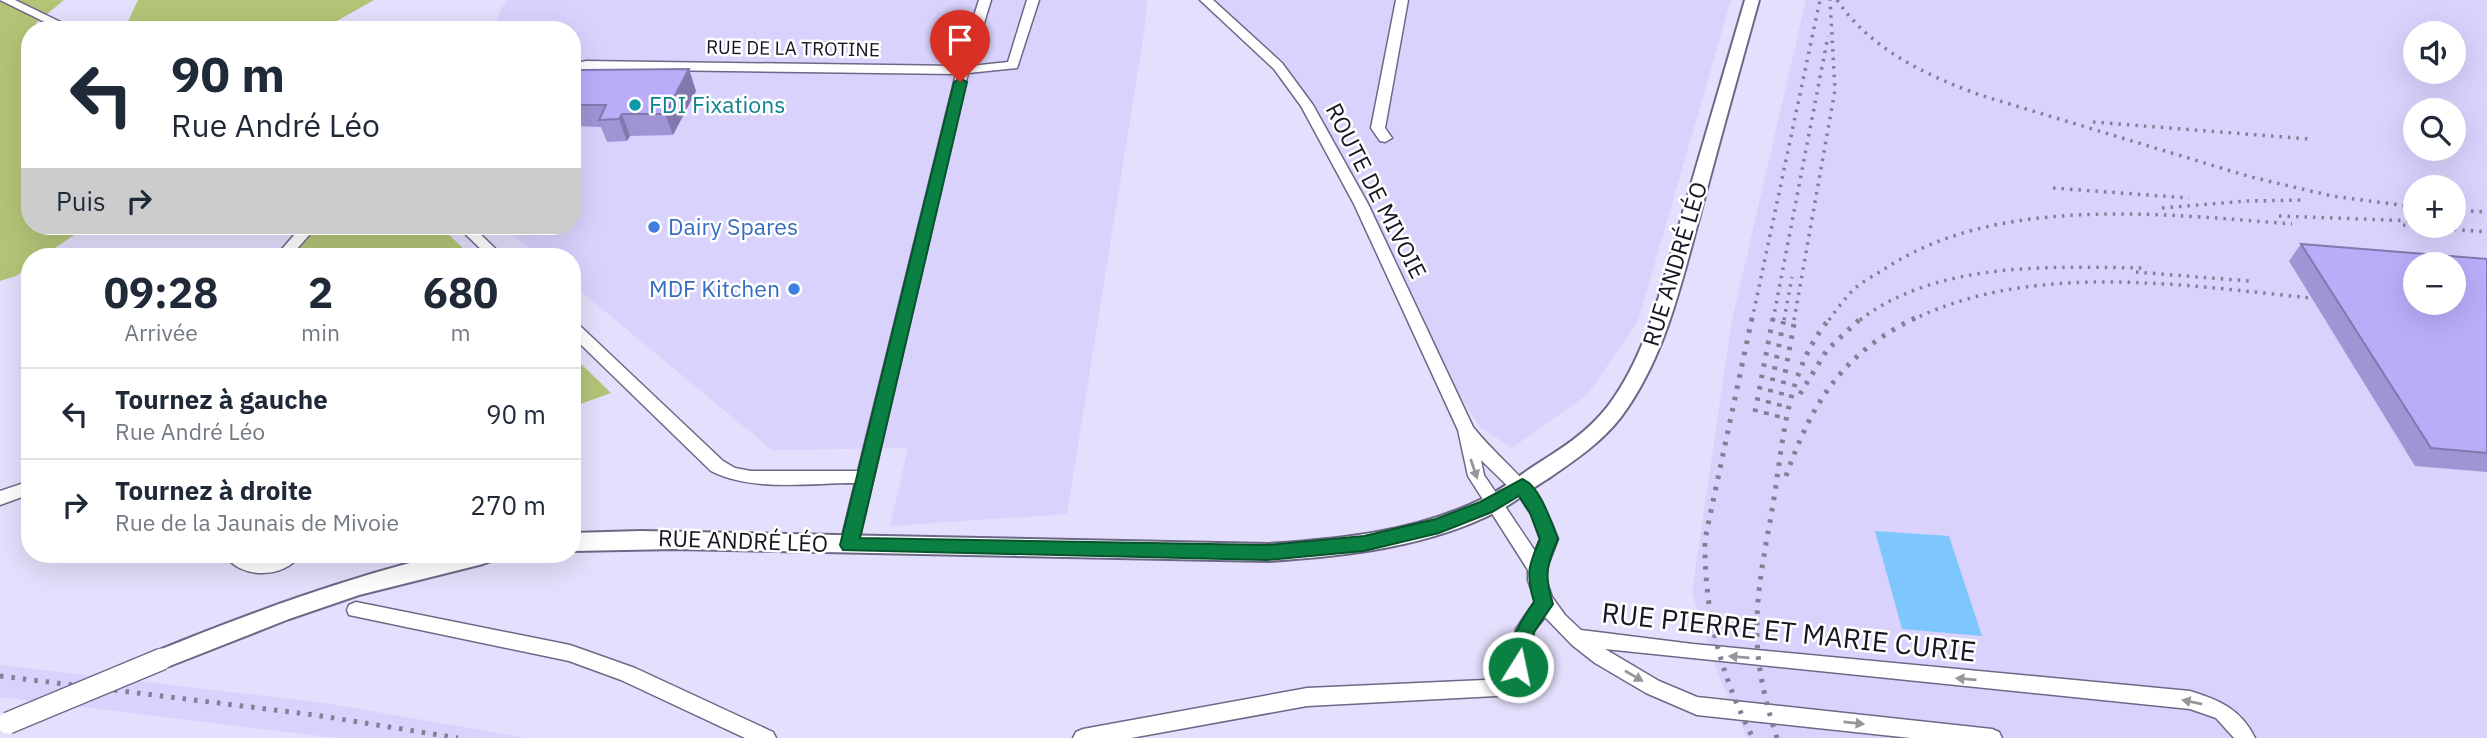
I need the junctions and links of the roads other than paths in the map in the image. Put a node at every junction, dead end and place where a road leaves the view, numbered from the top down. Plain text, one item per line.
1 (6, 0) edge
2 (985, 0) edge
3 (1033, 0) edge
4 (1206, 0) edge
5 (1402, 0) edge
6 (1752, 0) edge
7 (52, 21) edge
8 (581, 66) edge
9 (963, 70) junction
10 (1385, 138) dead end
11 (302, 235) edge
12 (474, 235) edge
13 (290, 248) edge
14 (487, 248) edge
15 (581, 336) edge
16 (1466, 430) junction
17 (866, 477) junction
18 (1522, 486) junction
19 (21, 490) edge
20 (0, 498) edge
21 (1493, 503) junction
22 (581, 542) edge
23 (849, 545) junction
24 (251, 563) edge
25 (280, 563) edge
26 (439, 563) edge
27 (1537, 568) junction
28 (1544, 604) junction
29 (356, 610) dead end
30 (1578, 638) junction
31 (4, 725) edge
32 (766, 738) edge
33 (1083, 738) edge
34 (1992, 738) edge
35 (2245, 738) edge

1 - 7 street
2 - 9 street
3 - 9 street, RUE DE LA TROTINE
4 - 16 street, ROUTE DE MIVOIE
5 - 10 street
6 - 18 street, RUE ANDRÉ LÉO
8 - 9 street, RUE DE LA TROTINE
9 - 17 street
11 - 13 street
12 - 14 street
15 - 17 street
16 - 18 street, ROUTE DE MIVOIE
16 -> 21 street, ROUTE DE MIVOIE
17 - 23 street
18 - 21 street, RUE ANDRÉ LÉO
18 - 27 street, ROUTE DE MIVOIE
19 - 20 street
21 - 23 street, RUE ANDRÉ LÉO
21 - 27 street, ROUTE DE MIVOIE
22 - 23 street, RUE ANDRÉ LÉO
24 - 25 street
26 - 31 street, bridge
27 - 28 street
28 - 30 street
28 - 33 street
29 - 32 street
30 -> 34 street, RUE PIERRE ET MARIE CURIE
35 -> 30 street, RUE PIERRE ET MARIE CURIE

